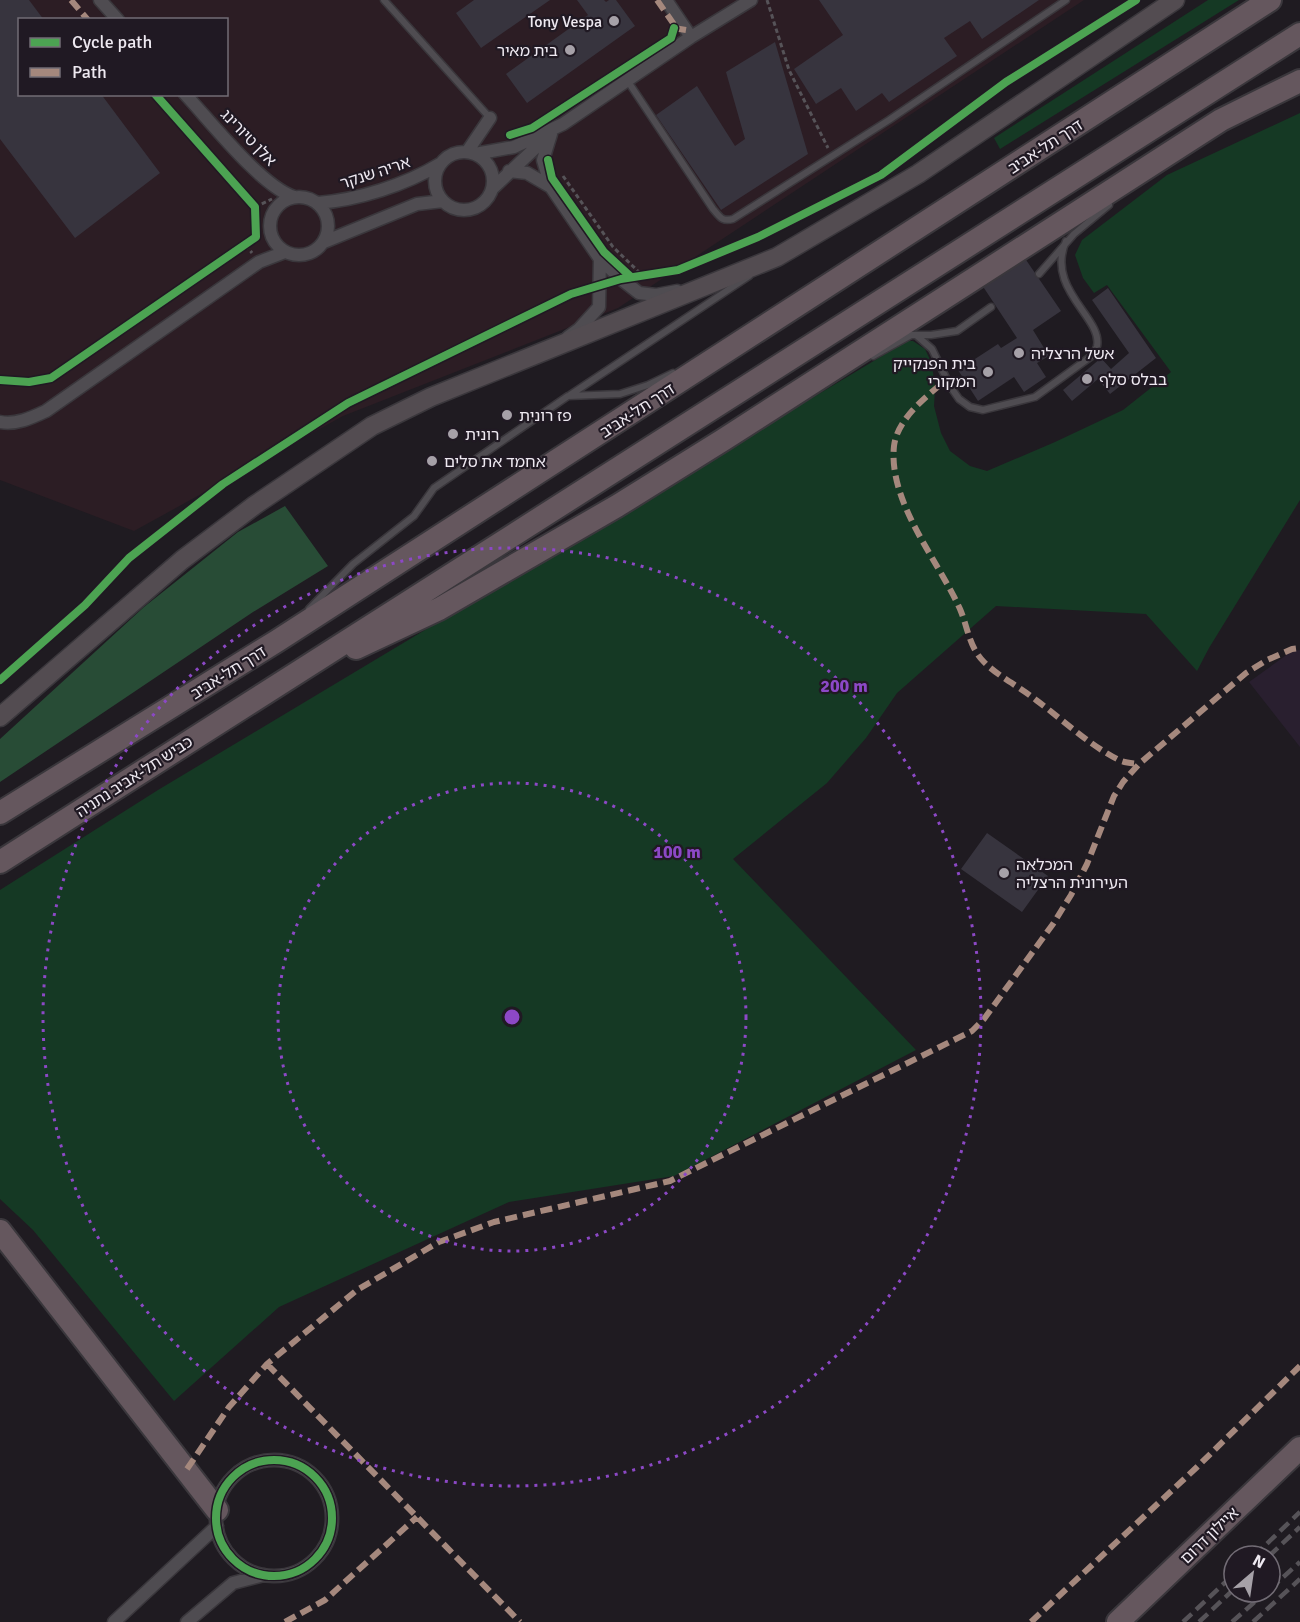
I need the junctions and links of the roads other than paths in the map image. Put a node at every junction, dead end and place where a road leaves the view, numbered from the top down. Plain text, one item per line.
1 (100, 0) edge
2 (384, 0) edge
3 (666, 0) edge
4 (752, 0) edge
5 (1066, 0) edge
6 (1175, 0) edge
7 (1270, 0) edge
8 (116, 18) edge
9 (1300, 34) edge
10 (691, 38) junction
11 (627, 80) junction
12 (1300, 81) edge
13 (187, 96) edge
14 (490, 118) joint
15 (563, 124) junction
16 (551, 134) junction
17 (471, 153) junction
18 (1171, 154) junction
19 (440, 164) junction
20 (509, 171) junction
21 (551, 187) junction
22 (1129, 188) dead end
23 (492, 189) junction
24 (294, 197) junction
25 (443, 201) junction
26 (1112, 202) dead end
27 (318, 203) junction
28 (324, 242) junction
29 (1066, 242) junction
30 (285, 252) junction
31 (777, 257) junction
32 (600, 259) junction
33 (1039, 274) dead end
34 (709, 286) junction
35 (991, 307) dead end
36 (767, 326) junction
37 (916, 335) junction
38 (555, 347) junction
39 (868, 359) dead end
40 (698, 361) dead end
41 (678, 370) dead end
42 (827, 382) dead end
43 (568, 396) junction
44 (0, 422) edge
45 (723, 440) junction
46 (277, 641) junction
47 (268, 690) junction
48 (0, 717) edge
49 (0, 813) edge
50 (0, 862) edge
51 (0, 1230) edge
52 (1300, 1448) edge
53 (217, 1518) junction
54 (264, 1575) junction
55 (114, 1622) edge
56 (187, 1622) edge
57 (1118, 1622) edge

1 - 8 street
2 - 14 lane
3 - 10 street
4 - 10 street
5 - 11 lane
6 - 31 main road
7 - 36 highway, דרך תל-אביב
9 - 47 highway
10 - 11 street
11 - 15 street
12 - 18 highway
13 - 24 street, אלן טיורינג
14 - 17 street
15 - 16 street
15 - 17 street
16 - 20 street
16 - 21 street
17 - 19 street
17 - 23 street
18 - 22 lane
18 - 45 highway
19 - 25 street
19 - 27 street, אריה שנקר
20 - 21 street
20 - 23 street
21 - 32 street
23 - 25 street
24 - 27 street
24 - 30 street
25 - 28 street
26 - 29 lane
27 - 28 street
28 - 30 street
29 - 33 lane
29 - 37 lane
30 - 44 street
31 - 34 main road
31 - 43 lane
32 - 34 street
32 - 38 street
34 - 38 main road
35 - 37 lane
36 - 40 lane
36 - 46 highway, דרך תל-אביב
37 - 39 lane
38 - 48 main road
41 - 43 lane
42 - 45 lane
43 - 46 lane
45 - 47 highway
46 - 49 highway, דרך תל-אביב
47 - 50 highway, כביש תל-אביב נתניה
51 - 53 highway
52 - 57 highway, איילון דרום
53 - 54 street
53 - 54 street
53 - 55 street
54 - 56 street

